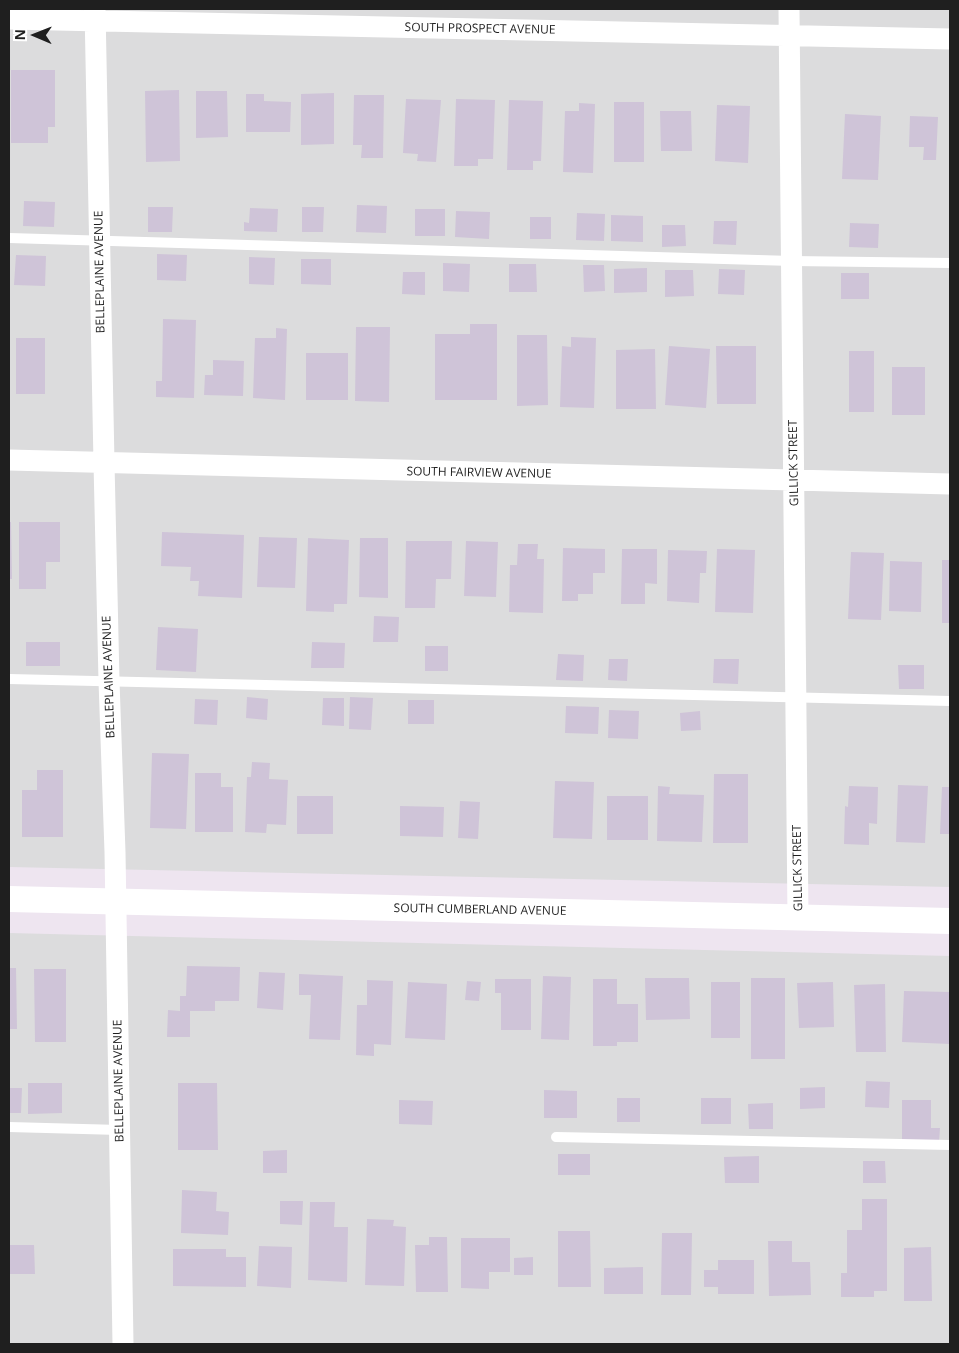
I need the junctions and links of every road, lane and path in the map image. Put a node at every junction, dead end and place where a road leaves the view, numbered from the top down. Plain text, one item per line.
1 (789, 9) edge
2 (95, 15) edge
3 (9, 19) edge
4 (790, 35) junction
5 (950, 39) edge
6 (9, 238) edge
7 (99, 240) junction
8 (792, 261) junction
9 (950, 263) edge
10 (9, 460) edge
11 (104, 464) junction
12 (794, 481) junction
13 (950, 484) edge
14 (9, 678) edge
15 (109, 681) junction
16 (796, 698) junction
17 (950, 702) edge
18 (9, 899) edge
19 (116, 901) junction
20 (798, 918) junction
21 (950, 921) edge
22 (9, 1127) edge
23 (120, 1130) junction
24 (556, 1137) dead end
25 (950, 1145) edge
26 (124, 1344) edge

1 - 4 street, GILLICK STREET
2 - 3 street, SOUTH PROSPECT AVENUE
2 - 4 street, SOUTH PROSPECT AVENUE
2 - 7 street, BELLEPLAINE AVENUE
4 - 5 street, SOUTH PROSPECT AVENUE
4 - 8 street, GILLICK STREET
6 - 7 lane
7 - 8 lane
7 - 11 street, BELLEPLAINE AVENUE
8 - 9 lane
8 - 12 street, GILLICK STREET
10 - 11 street, SOUTH FAIRVIEW AVENUE
11 - 12 street, SOUTH FAIRVIEW AVENUE
11 - 15 street, BELLEPLAINE AVENUE
12 - 13 street, SOUTH FAIRVIEW AVENUE
12 - 16 street, GILLICK STREET
14 - 15 lane
15 - 16 lane
15 - 19 street, BELLEPLAINE AVENUE
16 - 17 lane
16 - 20 street, GILLICK STREET
18 - 19 street, SOUTH CUMBERLAND AVENUE
19 - 20 street, SOUTH CUMBERLAND AVENUE
19 - 23 street, BELLEPLAINE AVENUE
20 - 21 street, SOUTH CUMBERLAND AVENUE
22 - 23 lane
23 - 26 street, BELLEPLAINE AVENUE
24 - 25 lane

